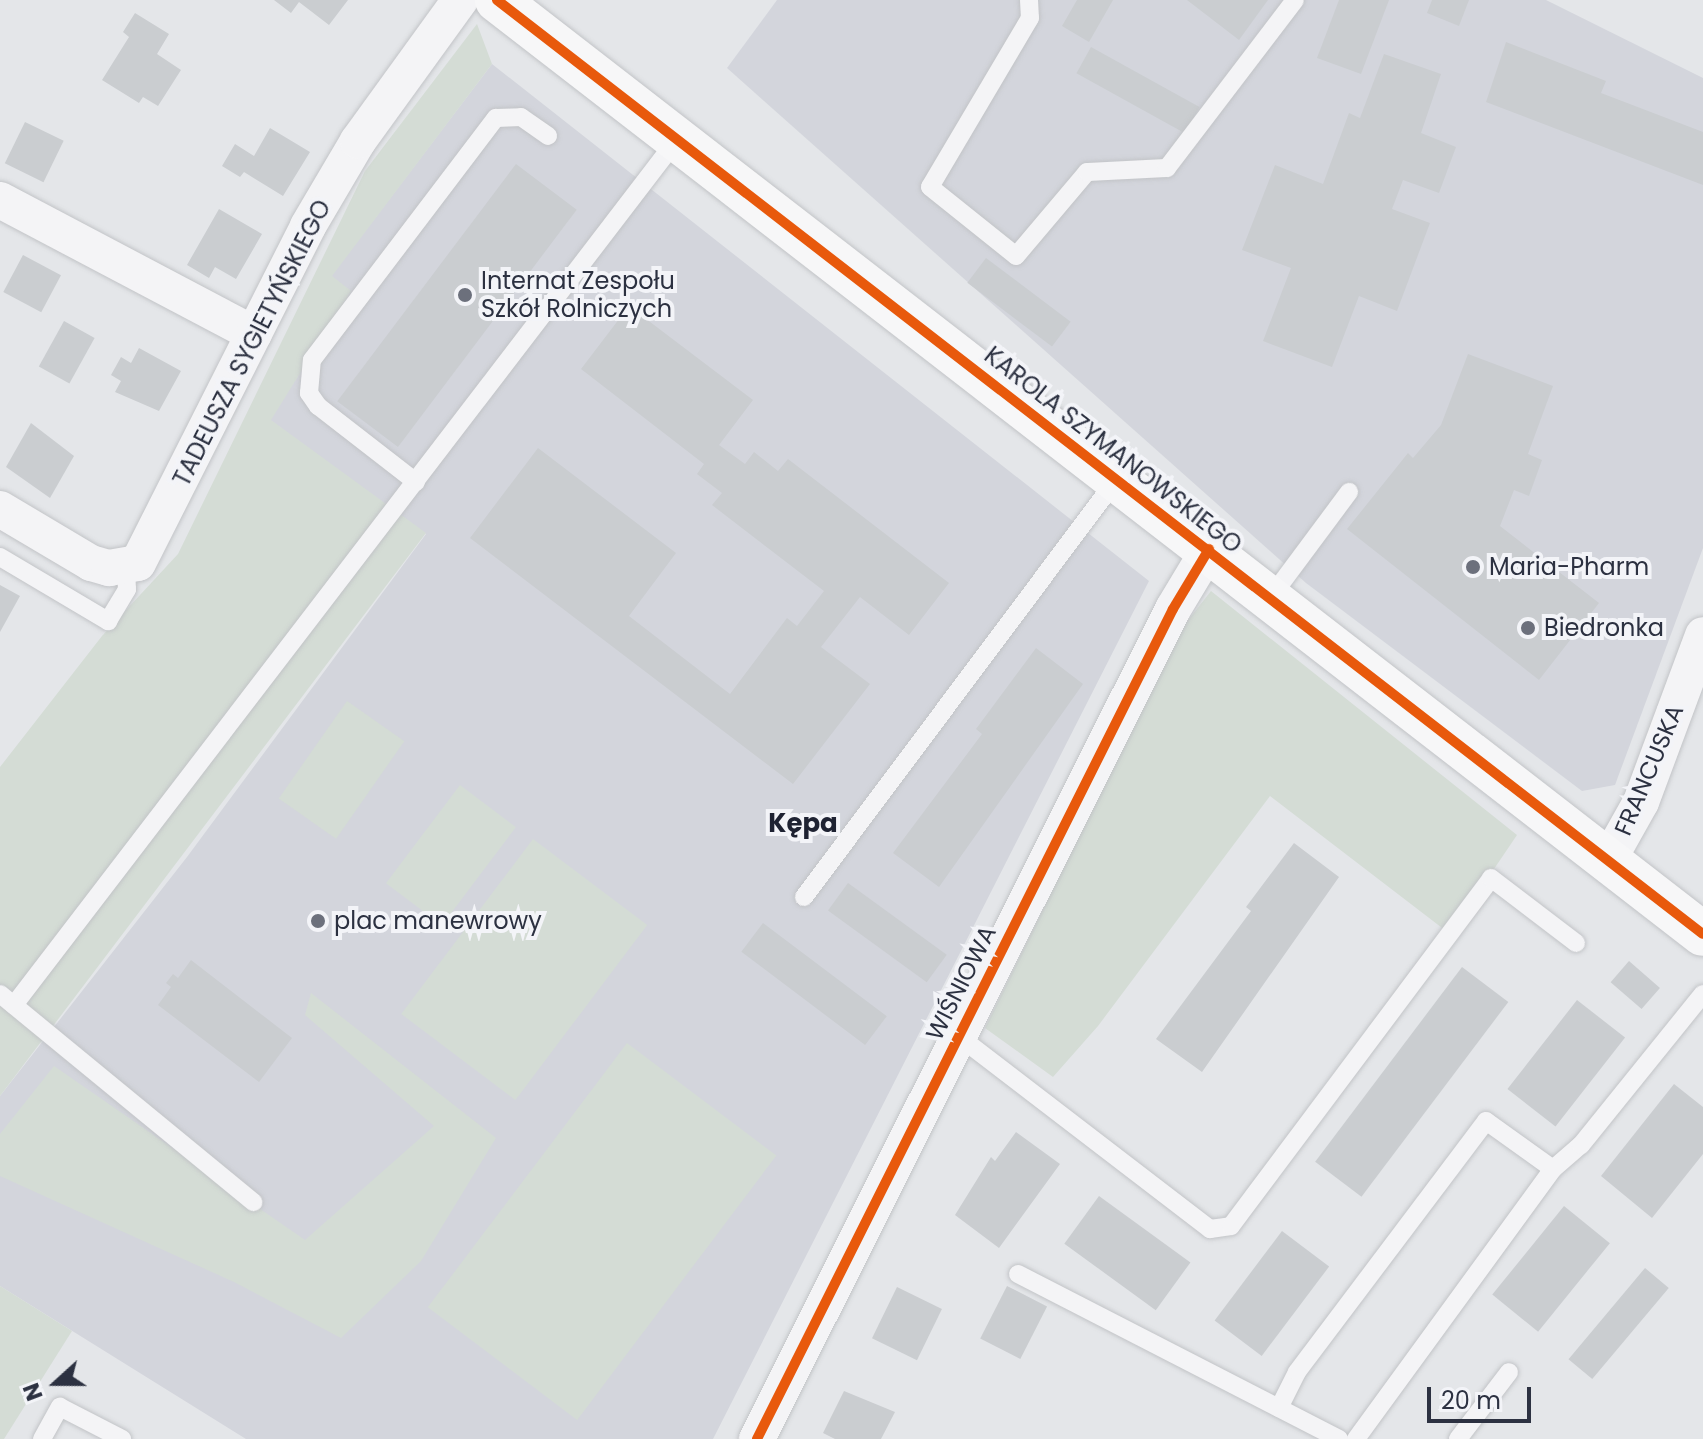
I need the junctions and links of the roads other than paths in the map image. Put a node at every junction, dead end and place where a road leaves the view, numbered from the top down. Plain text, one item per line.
1 (460, 0) edge
2 (497, 0) edge
3 (1029, 0) edge
4 (1295, 0) edge
5 (548, 136) dead end
6 (678, 138) junction
7 (0, 200) edge
8 (254, 334) junction
9 (1117, 478) junction
10 (416, 482) junction
11 (1349, 492) dead end
12 (0, 509) edge
13 (1209, 549) junction
14 (0, 557) edge
15 (126, 567) junction
16 (1271, 597) junction
17 (1703, 635) edge
18 (1609, 859) junction
19 (804, 897) dead end
20 (1703, 934) edge
21 (1576, 943) dead end
22 (1703, 994) edge
23 (7, 1000) edge
24 (957, 1035) junction
25 (1553, 1169) junction
26 (253, 1202) dead end
27 (1018, 1274) dead end
28 (1509, 1372) dead end
29 (1279, 1408) junction
30 (42, 1439) edge
31 (122, 1439) edge
32 (757, 1439) edge
33 (1339, 1439) edge
34 (1356, 1439) edge
35 (1458, 1439) edge

1 - 8 street, TADEUSZA SYGIETYŃSKIEGO
2 - 6 street, KAROLA SZYMANOWSKIEGO
3 - 4 lane
5 - 10 lane
6 - 9 street, KAROLA SZYMANOWSKIEGO
6 - 10 lane
7 - 8 street
8 - 15 street, TADEUSZA SYGIETYŃSKIEGO
9 - 13 street, KAROLA SZYMANOWSKIEGO
9 - 19 lane
10 - 23 lane
11 - 16 lane
12 - 15 street
13 - 16 street, KAROLA SZYMANOWSKIEGO
13 - 24 street, WIŚNIOWA
14 - 15 lane
16 - 18 street, KAROLA SZYMANOWSKIEGO
17 - 18 street, FRANCUSKA
18 - 20 street, KAROLA SZYMANOWSKIEGO
21 - 24 lane
22 - 25 lane
23 - 26 lane
24 - 32 street, WIŚNIOWA
25 - 29 lane
25 - 34 lane
27 - 29 lane
28 - 35 lane
29 - 33 lane
30 - 31 lane

